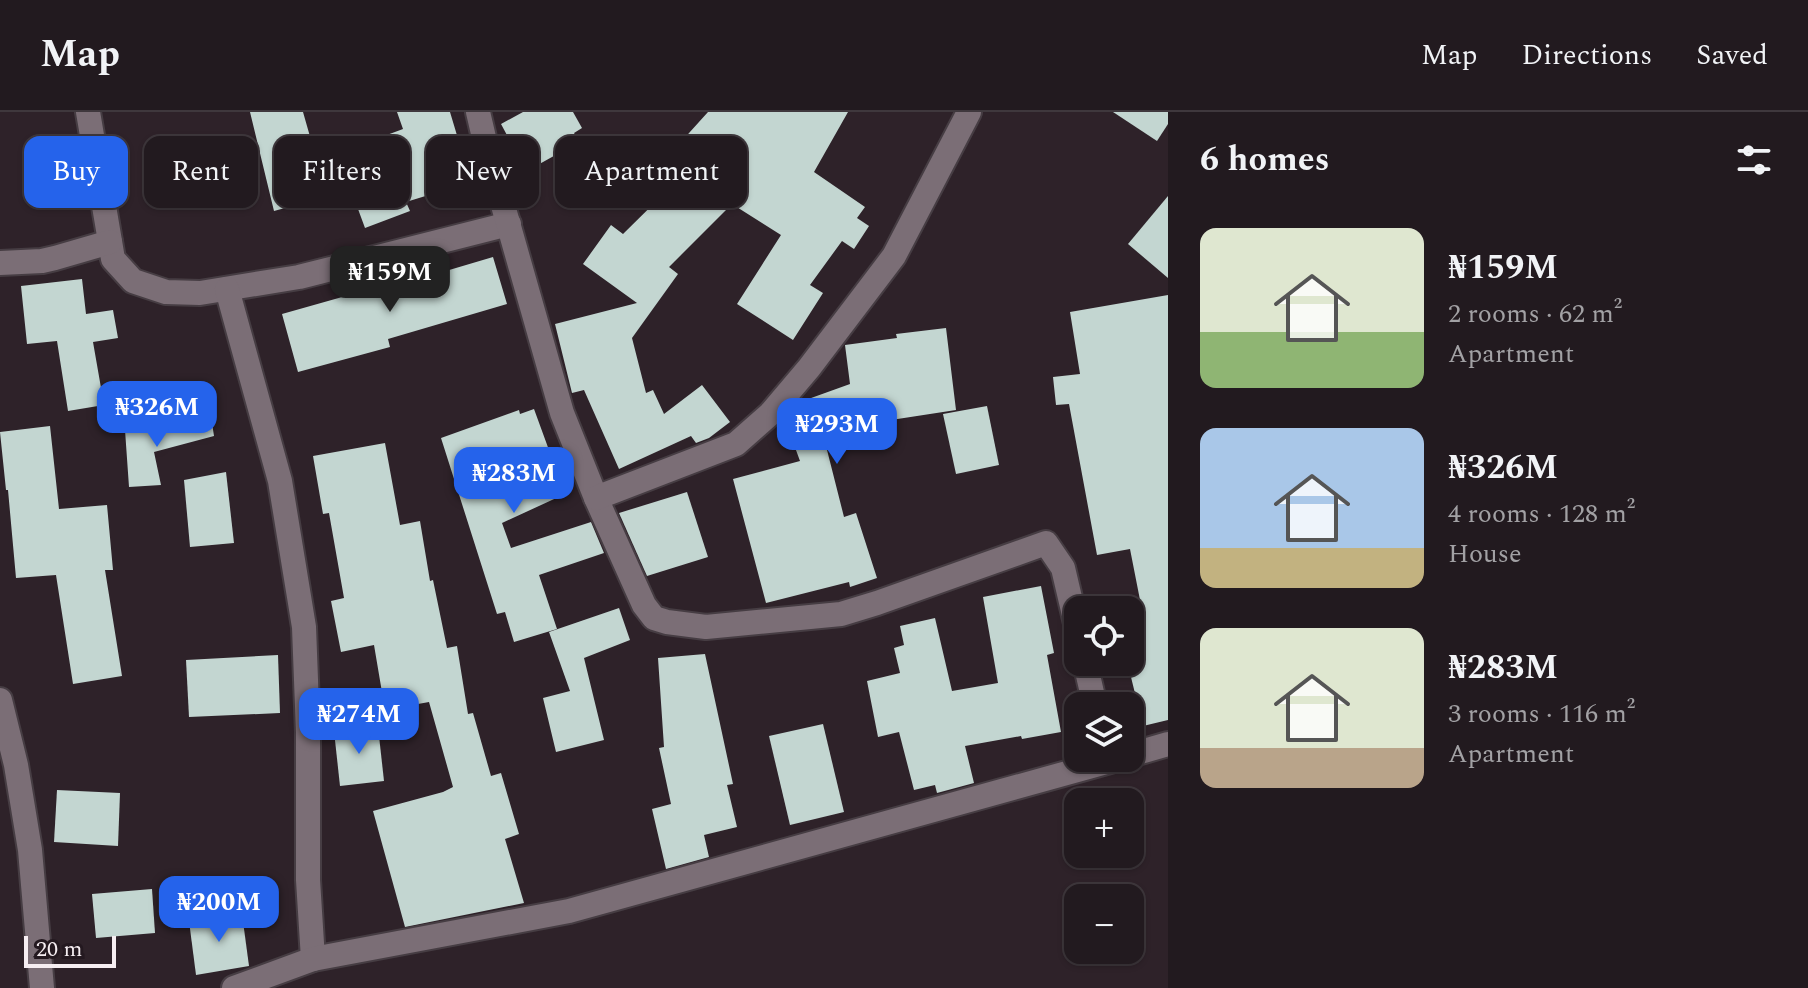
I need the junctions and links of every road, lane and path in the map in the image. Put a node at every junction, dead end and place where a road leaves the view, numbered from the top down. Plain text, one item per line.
1 (88, 112) edge
2 (478, 112) edge
3 (969, 112) edge
4 (509, 224) junction
5 (110, 242) junction
6 (0, 263) edge
7 (227, 289) junction
8 (596, 498) junction
9 (1070, 596) edge
10 (0, 700) edge
11 (1168, 744) edge
12 (1144, 750) edge
13 (1066, 772) edge
14 (313, 959) junction
15 (42, 988) edge
16 (234, 988) edge

1 - 5 street
2 - 4 street
3 - 8 street
4 - 7 street
4 - 8 street
5 - 6 street
5 - 7 street
7 - 14 street
8 - 9 street
10 - 15 street
11 - 12 street
13 - 14 street
14 - 16 street

